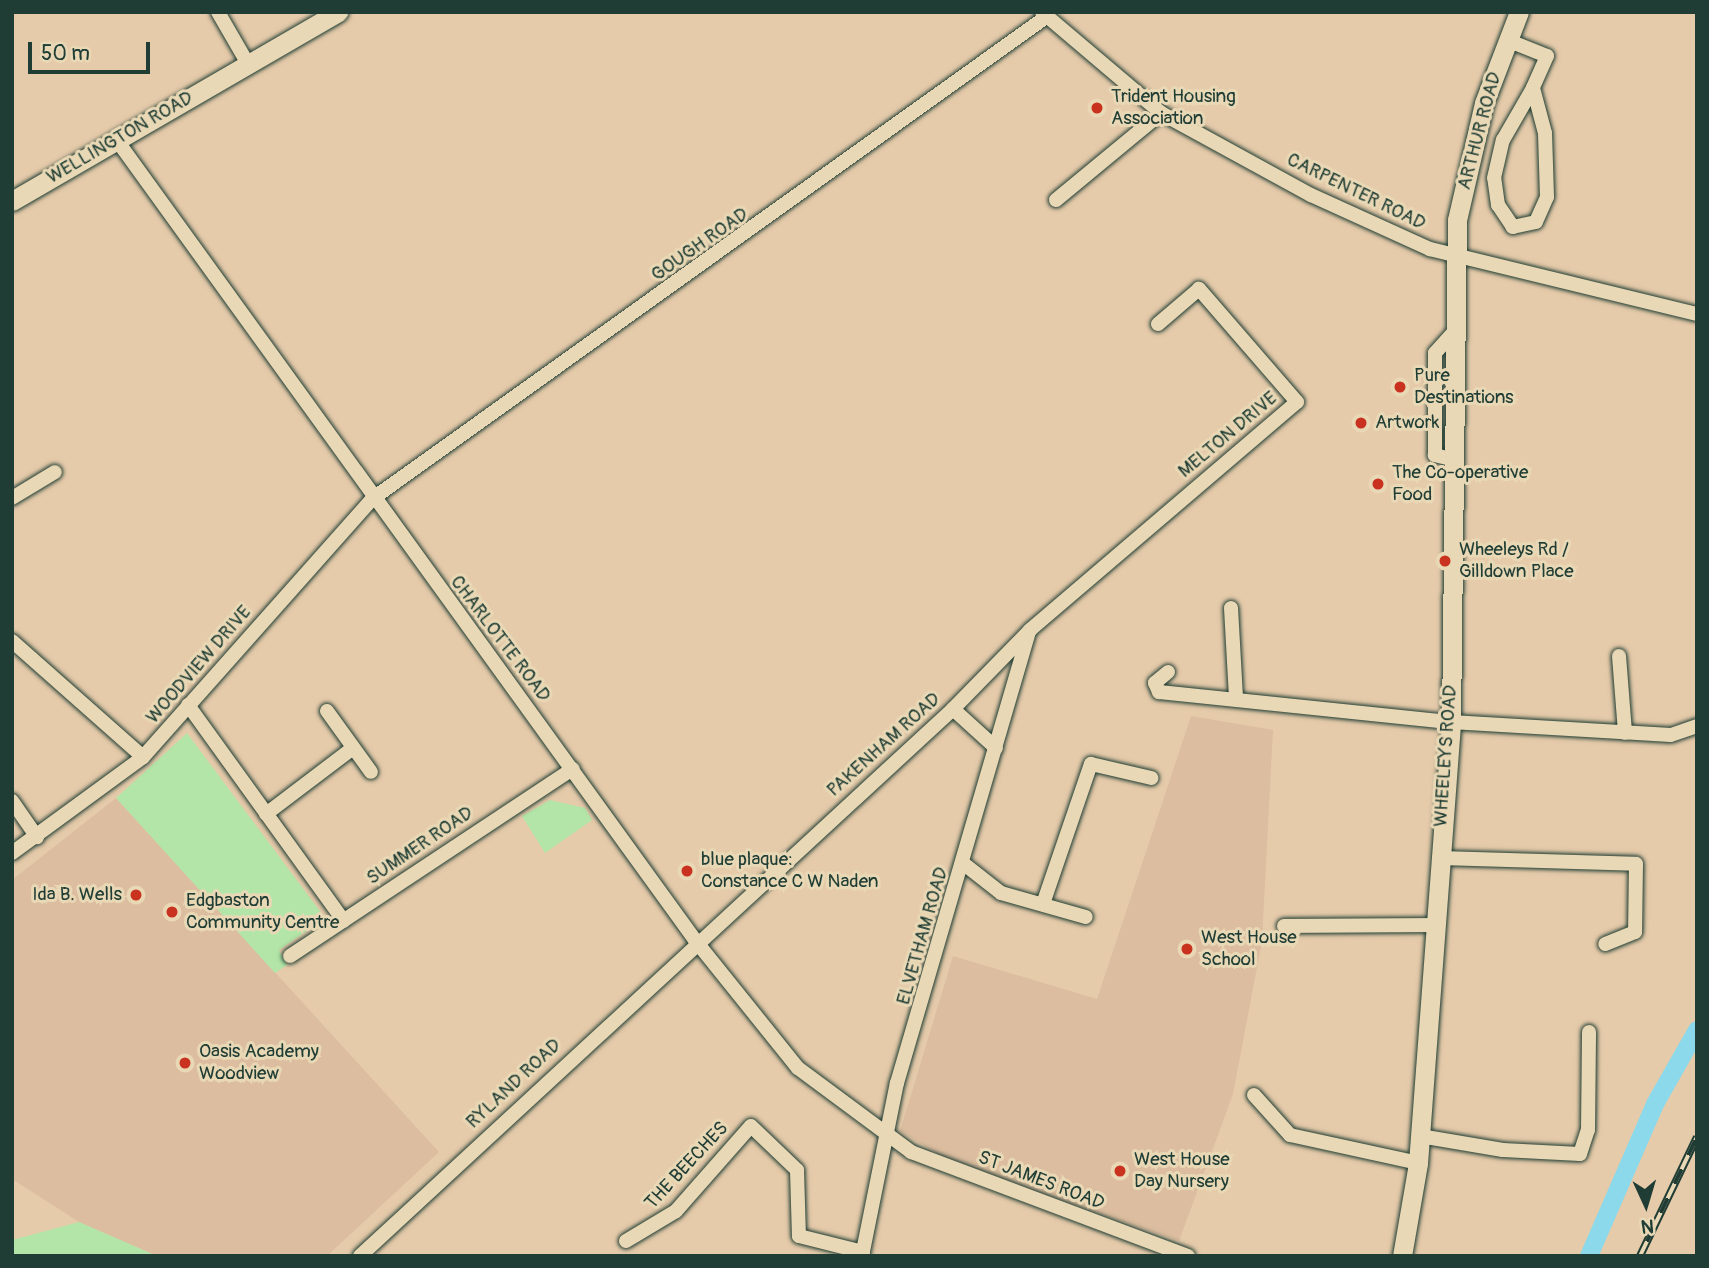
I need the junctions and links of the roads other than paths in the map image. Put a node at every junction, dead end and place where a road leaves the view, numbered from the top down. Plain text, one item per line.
1 (218, 12) edge
2 (338, 12) edge
3 (1520, 12) edge
4 (1044, 15) edge
5 (1507, 40) junction
6 (248, 64) junction
7 (1533, 88) junction
8 (1161, 113) junction
9 (116, 139) junction
10 (1056, 200) dead end
11 (12, 201) edge
12 (1454, 254) junction
13 (1697, 314) edge
14 (1158, 324) dead end
15 (55, 472) dead end
16 (12, 498) edge
17 (372, 499) junction
18 (1095, 576) joint
19 (1231, 608) dead end
20 (1030, 630) junction
21 (12, 641) edge
22 (1619, 656) dead end
23 (1168, 672) dead end
24 (1236, 698) junction
25 (188, 705) junction
26 (953, 709) junction
27 (327, 711) dead end
28 (1451, 722) junction
29 (1697, 726) edge
30 (1625, 733) junction
31 (353, 748) junction
32 (996, 748) junction
33 (143, 757) junction
34 (573, 769) junction
35 (371, 772) dead end
36 (1151, 778) dead end
37 (12, 801) edge
38 (266, 814) junction
39 (37, 837) junction
40 (12, 853) edge
41 (1439, 858) junction
42 (964, 864) junction
43 (1044, 901) junction
44 (1086, 917) dead end
45 (344, 920) junction
46 (1432, 925) junction
47 (1284, 926) dead end
48 (695, 940) junction
49 (1605, 944) dead end
50 (290, 956) dead end
51 (1589, 1032) dead end
52 (1254, 1096) dead end
53 (884, 1134) junction
54 (1420, 1136) junction
55 (1418, 1163) junction
56 (626, 1241) dead end
57 (863, 1254) edge
58 (360, 1256) edge
59 (1188, 1256) edge
60 (1402, 1256) edge

1 - 6 street
2 - 6 street, WELLINGTON ROAD
3 - 5 street, ARTHUR ROAD
4 - 8 street, CARPENTER ROAD
4 - 17 street, GOUGH ROAD
5 - 7 street
5 - 12 street, ARTHUR ROAD
6 - 9 street, WELLINGTON ROAD
7 - 7 street
8 - 10 street
8 - 12 street, CARPENTER ROAD
9 - 11 street, WELLINGTON ROAD
9 - 17 street, CHARLOTTE ROAD
12 - 13 street, CARPENTER ROAD
12 - 28 street, WHEELEYS ROAD
14 - 18 street, MELTON DRIVE
15 - 16 street
17 - 25 street, WOODVIEW DRIVE
17 - 34 street, CHARLOTTE ROAD
18 - 20 street, PAKENHAM ROAD
19 - 24 street
20 - 26 street, PAKENHAM ROAD
20 - 32 street, ELVETHAM ROAD
21 - 33 street
22 - 30 street
23 - 24 street
24 - 28 street
25 - 33 street, WOODVIEW DRIVE
25 - 38 street
26 - 32 street
26 - 48 street, PAKENHAM ROAD
27 - 31 street
28 - 30 street
28 - 41 street, WHEELEYS ROAD
29 - 30 street
31 - 35 street
31 - 38 street
32 - 42 street, ELVETHAM ROAD
33 - 39 street, WOODVIEW DRIVE
34 - 45 street, SUMMER ROAD
34 - 48 street, CHARLOTTE ROAD
36 - 43 street
37 - 39 street
38 - 45 street
39 - 40 street, WOODVIEW DRIVE
41 - 46 street, WHEELEYS ROAD
41 - 49 street
42 - 43 street
42 - 53 street, ELVETHAM ROAD
43 - 44 street
45 - 50 street, SUMMER ROAD
46 - 47 street
46 - 54 street, WHEELEYS ROAD
48 - 53 street, CHARLOTTE ROAD
48 - 58 street, RYLAND ROAD
51 - 54 street
52 - 55 street
53 - 57 street, ELVETHAM ROAD
53 - 59 street, ST JAMES ROAD
54 - 55 street, WHEELEYS ROAD
55 - 60 street, WHEELEYS ROAD
56 - 57 street, THE BEECHES

